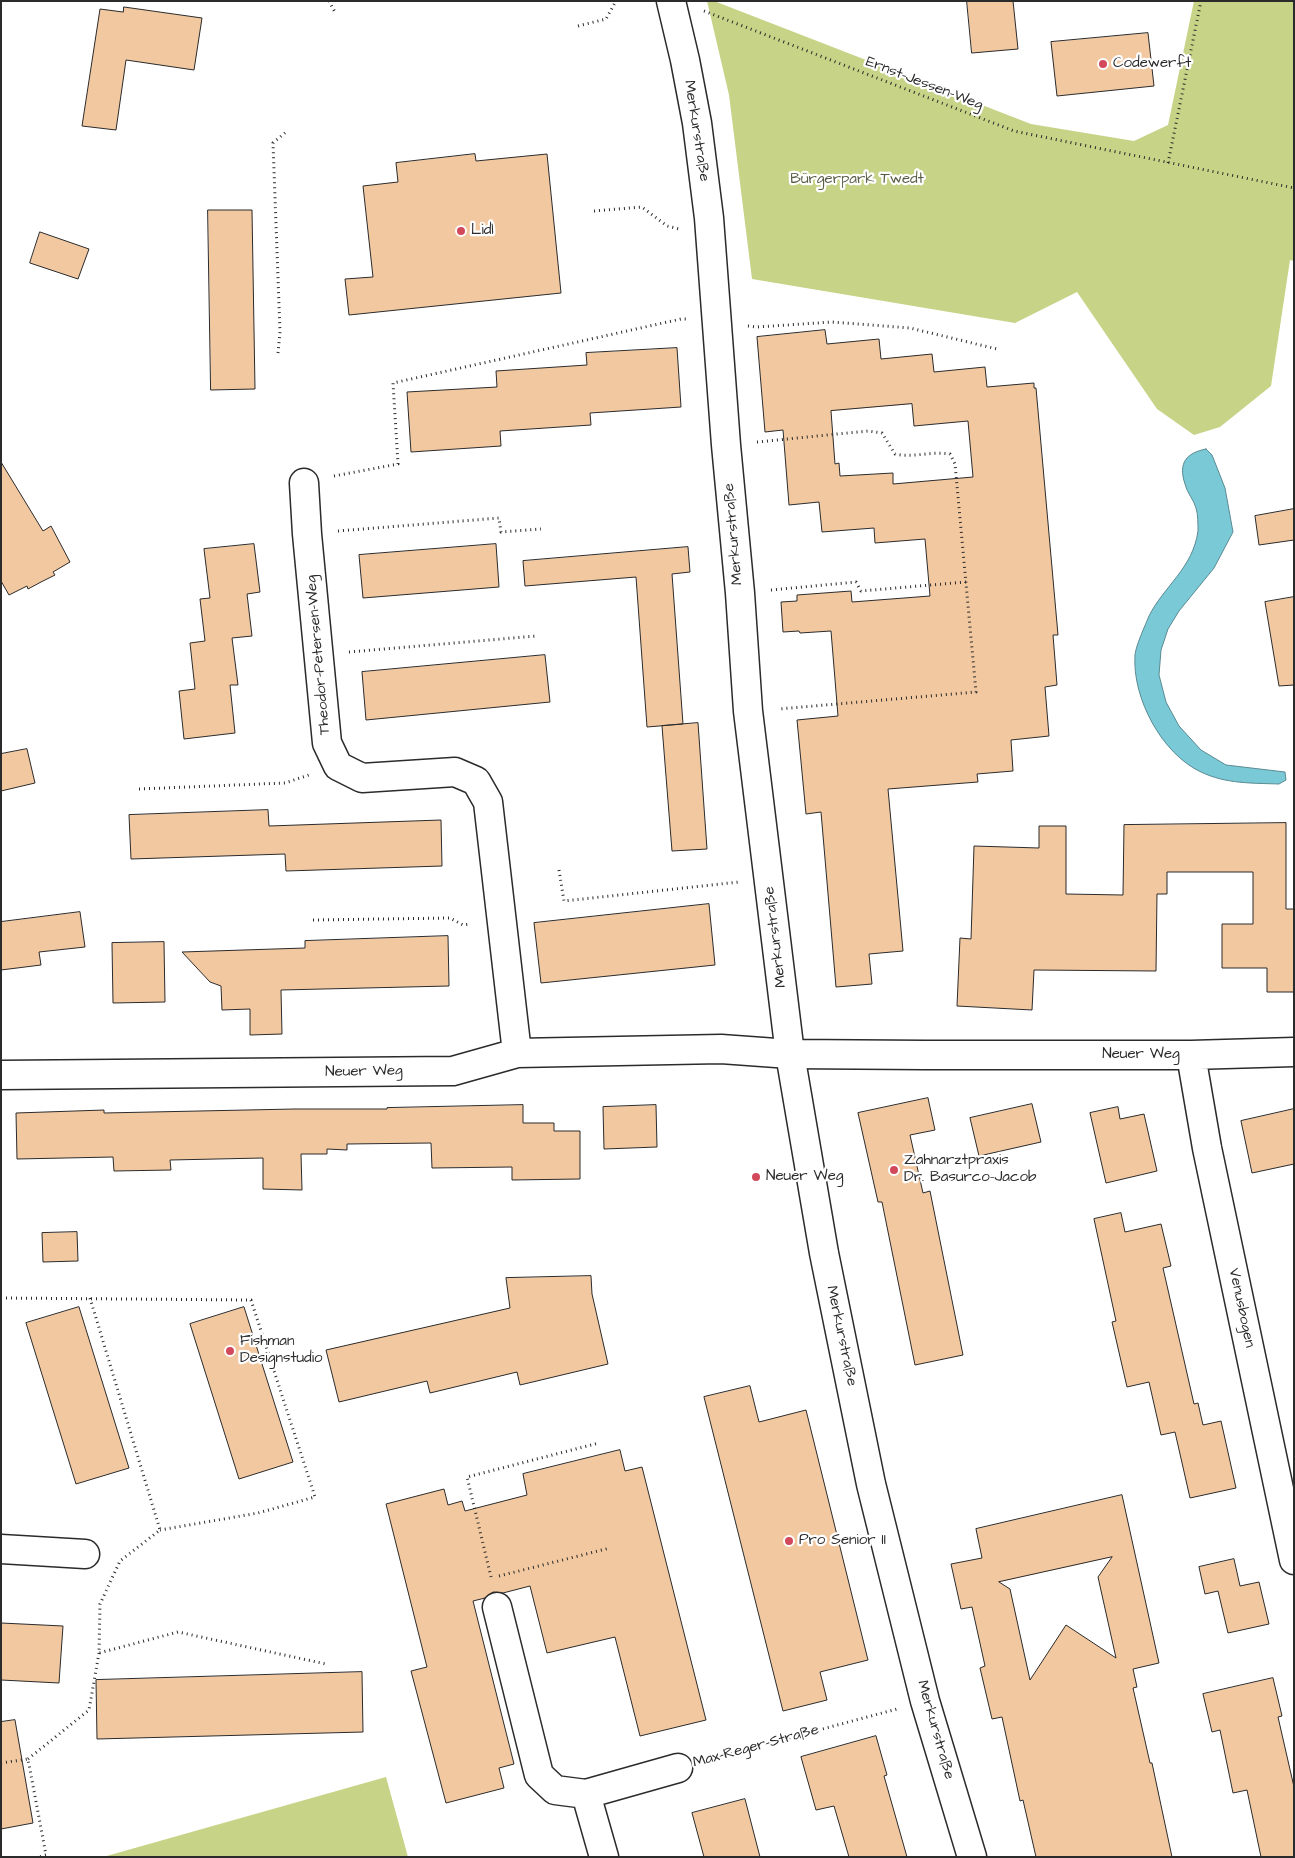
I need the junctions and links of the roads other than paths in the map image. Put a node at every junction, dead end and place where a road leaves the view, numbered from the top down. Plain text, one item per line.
1 (671, 1) edge
2 (304, 482) road end
3 (1294, 1052) edge
4 (517, 1053) junction
5 (790, 1054) junction
6 (1191, 1055) junction
7 (1, 1075) edge
8 (1, 1549) edge
9 (85, 1554) dead end
10 (1294, 1560) edge
11 (497, 1607) road end
12 (678, 1768) road end
13 (586, 1794) junction
14 (604, 1857) edge
15 (972, 1857) edge

1 - 5 street, Merkurstraße
2 - 4 street, Theodor-Petersen-Weg
3 - 6 street, Neuer Weg
4 - 5 street, Neuer Weg
4 - 7 street, Neuer Weg
5 - 6 street, Neuer Weg
5 - 15 street, Merkurstraße
6 - 10 street, Venusbogen
8 - 9 street
11 - 13 street, Max-Reger-Straße
12 - 13 street, Max-Reger-Straße
13 - 14 street

